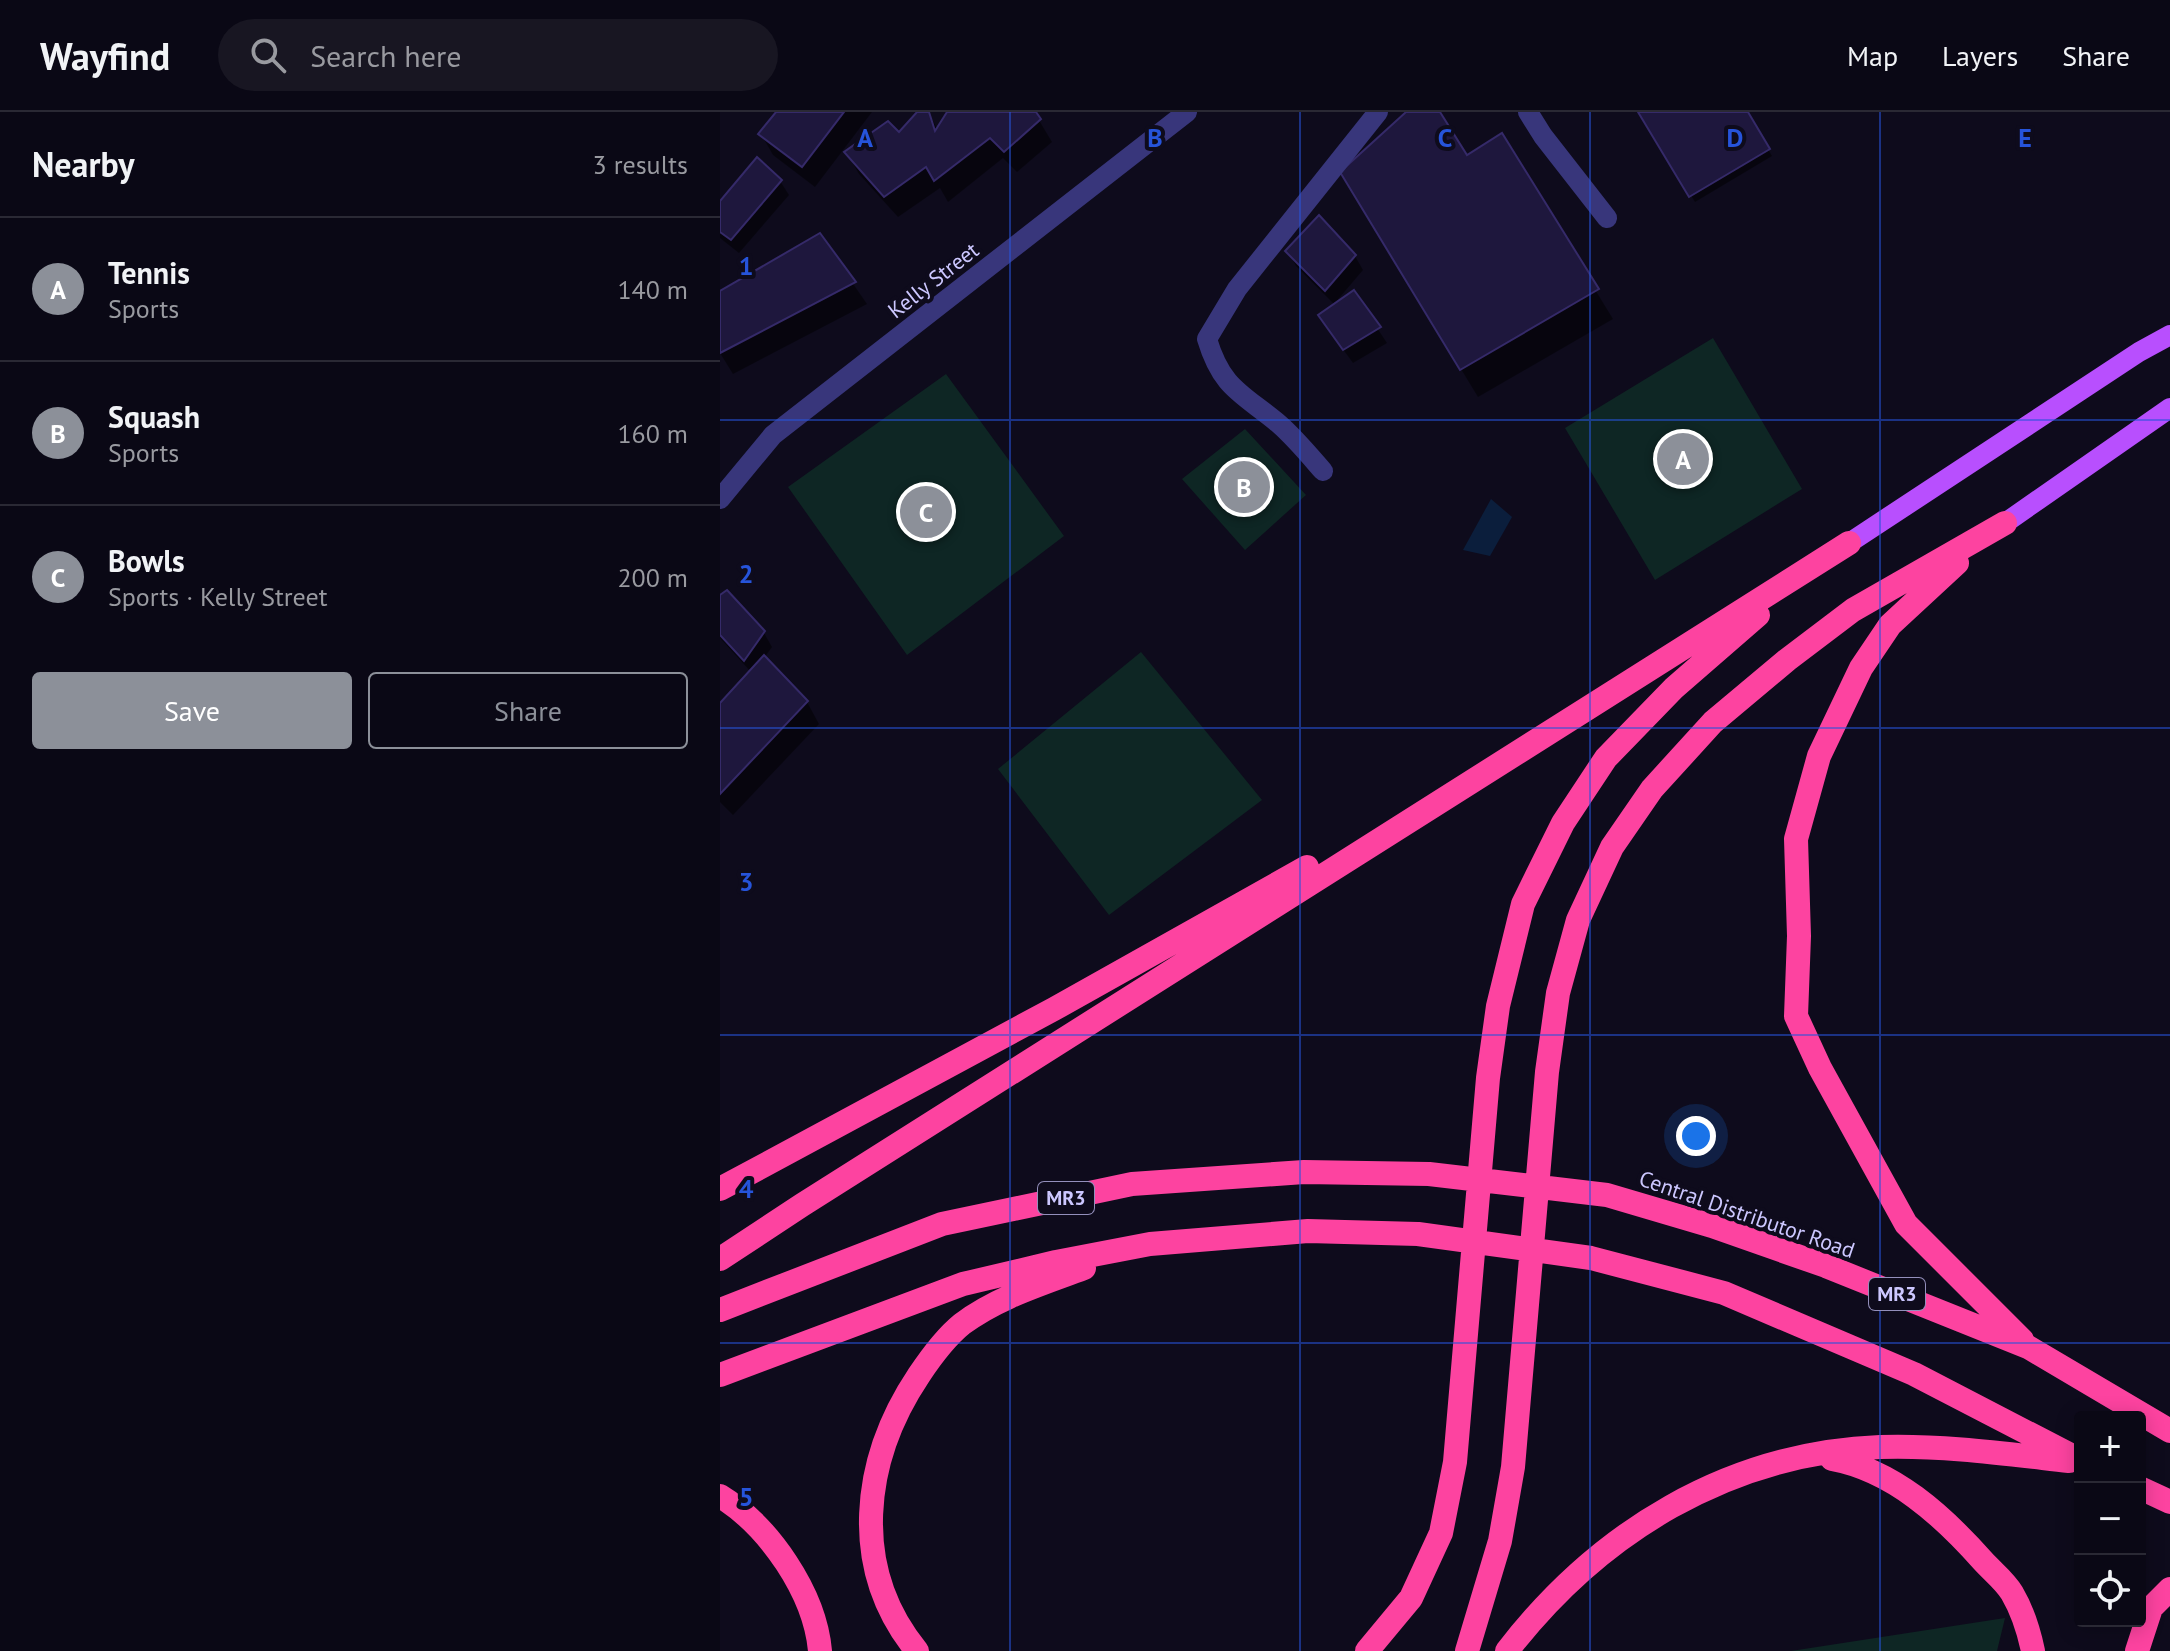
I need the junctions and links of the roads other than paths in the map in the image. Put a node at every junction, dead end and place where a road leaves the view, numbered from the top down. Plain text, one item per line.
1 (1187, 112) edge
2 (1378, 112) edge
3 (1528, 112) edge
4 (1607, 218) dead end
5 (2170, 335) edge
6 (2170, 408) edge
7 (1323, 471) dead end
8 (720, 499) edge
9 (2005, 523) junction
10 (1849, 543) junction
11 (1555, 729) junction
12 (720, 1189) edge
13 (1150, 1244) junction
14 (720, 1259) edge
15 (720, 1310) edge
16 (2028, 1347) junction
17 (720, 1375) edge
18 (2170, 1431) edge
19 (1806, 1455) junction
20 (2074, 1458) edge
21 (2074, 1460) edge
22 (2146, 1491) edge
23 (720, 1496) edge
24 (2170, 1502) edge
25 (2170, 1589) edge
26 (820, 1651) edge
27 (917, 1651) edge
28 (1367, 1651) edge
29 (1467, 1651) edge
30 (1507, 1651) edge
31 (2033, 1651) edge
32 (2137, 1651) edge

1 - 8 street, Kelly Street
2 - 7 street
3 - 4 street
5 - 10 main road
6 - 9 main road
9 - 16 highway
9 - 29 highway
10 - 11 highway
10 - 28 highway
11 - 12 highway
11 - 14 highway
13 - 17 highway
13 - 20 highway
13 - 27 highway
15 - 16 highway, Central Distributor Road / MR3
16 - 18 highway, Central Distributor Road / MR3
19 - 21 highway
19 - 30 highway
19 - 31 highway
22 - 24 highway
23 - 26 highway
25 - 32 highway

